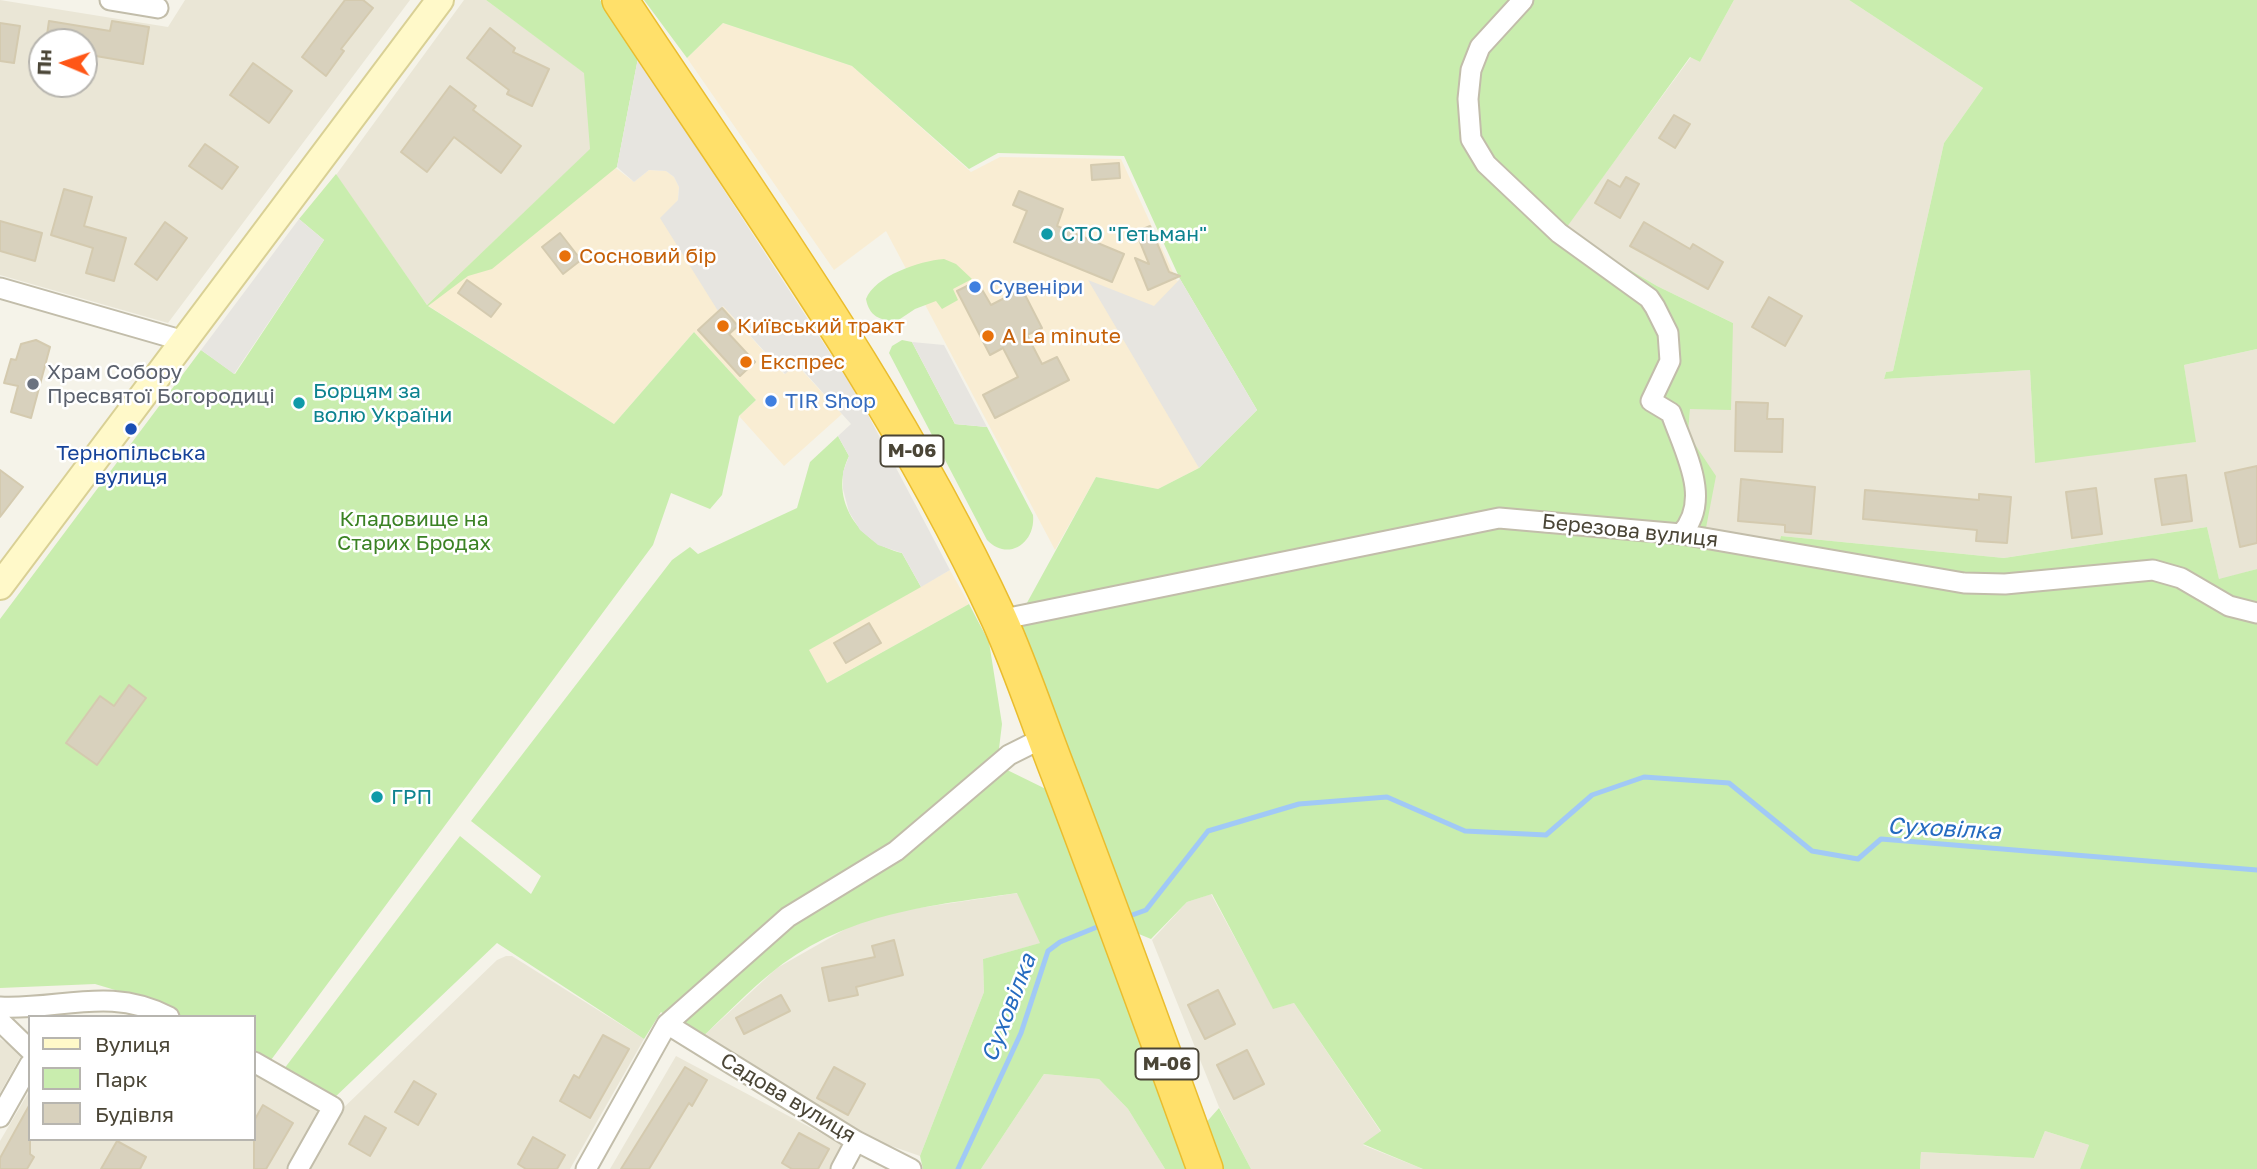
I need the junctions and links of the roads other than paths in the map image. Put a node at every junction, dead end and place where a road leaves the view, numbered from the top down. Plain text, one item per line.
1 (110, 0) edge
2 (440, 0) edge
3 (620, 0) edge
4 (1524, 0) edge
5 (158, 8) dead end
6 (0, 288) edge
7 (184, 341) junction
8 (1681, 534) junction
9 (0, 586) edge
10 (2257, 613) edge
11 (999, 621) junction
12 (1045, 737) junction
13 (0, 1007) edge
14 (59, 1010) edge
15 (165, 1015) edge
16 (0, 1021) edge
17 (667, 1024) junction
18 (28, 1048) edge
19 (256, 1063) edge
20 (28, 1067) edge
21 (0, 1116) edge
22 (856, 1141) junction
23 (298, 1169) edge
24 (586, 1169) edge
25 (841, 1169) edge
26 (911, 1169) edge
27 (1205, 1169) edge

1 - 5 street
2 - 7 main road
3 - 11 highway, М-06
4 - 8 street
6 - 7 street
7 - 9 main road
8 - 10 street, Березова вулиця
8 - 11 street, Березова вулиця
11 - 12 highway, М-06
12 - 17 street
12 - 27 highway, М-06
13 - 14 street
14 - 15 street
16 - 18 street
17 - 22 street, Садова вулиця
17 - 24 street
19 - 23 street
20 - 21 street
22 - 25 street
22 - 26 street, Садова вулиця

